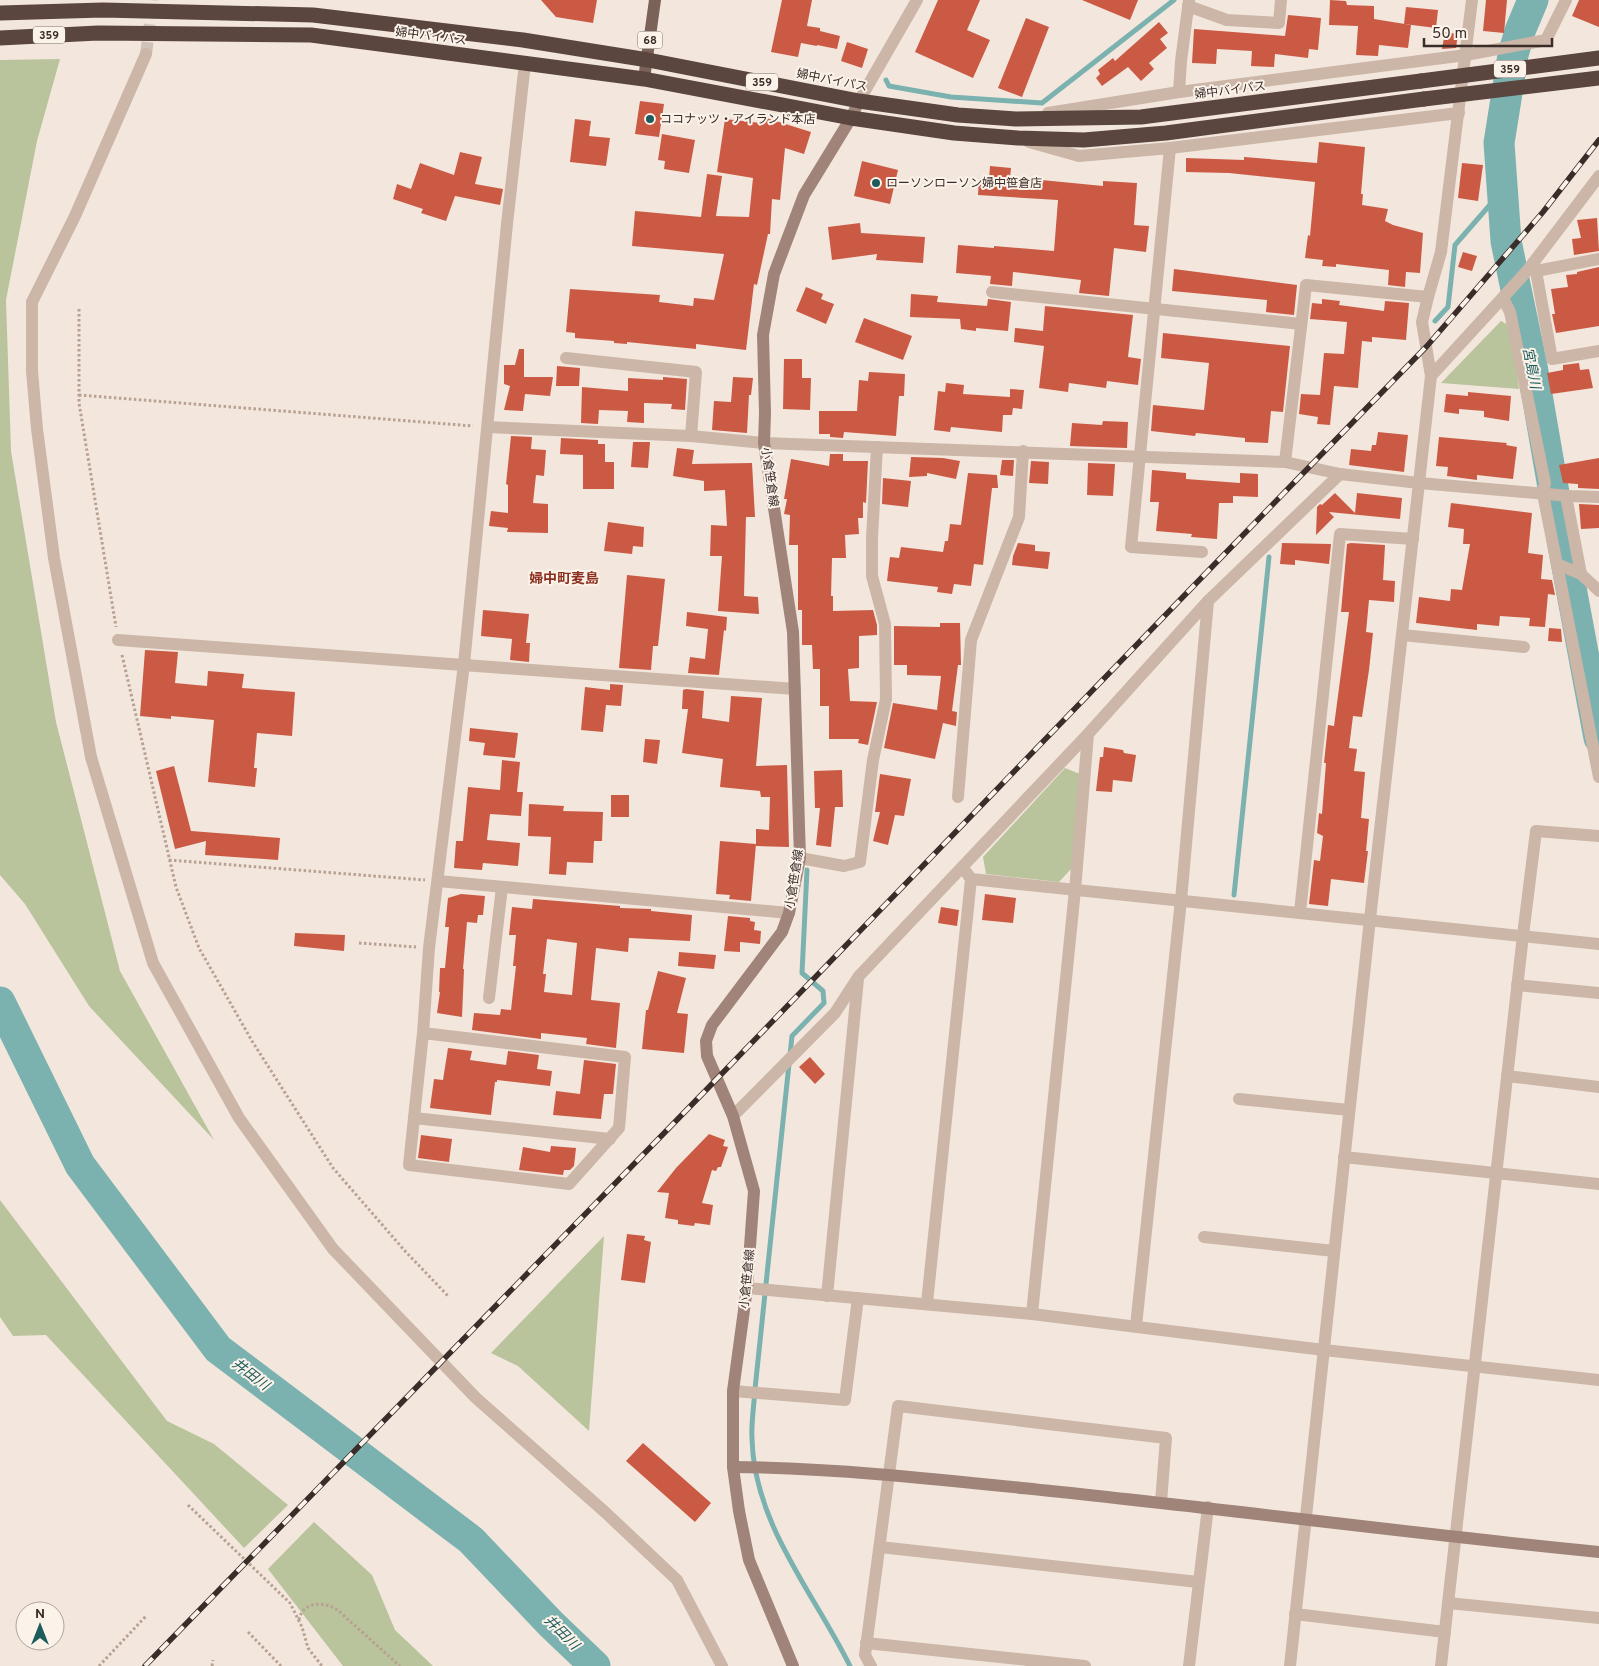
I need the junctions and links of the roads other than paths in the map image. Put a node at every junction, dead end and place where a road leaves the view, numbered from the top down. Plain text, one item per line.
1 (655, 0) edge
2 (918, 0) edge
3 (1281, 0) edge
4 (1472, 0) edge
5 (1566, 0) edge
6 (1189, 2) edge
7 (0, 13) edge
8 (0, 38) edge
9 (146, 54) tunnel mouth
10 (1466, 55) junction
11 (1599, 58) edge
12 (648, 60) junction
13 (525, 63) junction
14 (1599, 78) edge
15 (644, 79) junction
16 (1179, 92) junction
17 (859, 101) junction
18 (1460, 113) junction
19 (851, 118) junction
20 (1016, 118) junction
21 (1018, 138) junction
22 (1170, 148) junction
23 (1599, 176) edge
24 (1599, 260) edge
25 (1532, 268) junction
26 (992, 292) dead end
27 (1506, 294) junction
28 (1428, 297) junction
29 (1155, 309) junction
30 (1301, 324) junction
31 (1599, 351) edge
32 (566, 358) dead end
33 (1431, 376) junction
34 (488, 427) junction
35 (691, 436) junction
36 (764, 443) junction
37 (877, 447) junction
38 (1023, 452) junction
39 (1141, 455) junction
40 (1284, 462) junction
41 (1340, 474) junction
42 (1419, 483) junction
43 (1543, 494) junction
44 (1566, 496) junction
45 (1599, 497) edge
46 (1413, 539) junction
47 (1202, 552) dead end
48 (1557, 564) junction
49 (1581, 574) junction
50 (1599, 591) edge
51 (1208, 601) junction
52 (1402, 635) junction
53 (118, 640) road end
54 (1524, 647) dead end
55 (464, 664) junction
56 (795, 689) junction
57 (1088, 734) junction
58 (1599, 777) edge
59 (958, 797) dead end
60 (1599, 836) edge
61 (800, 858) junction
62 (962, 868) junction
63 (971, 879) junction
64 (438, 881) junction
65 (502, 887) junction
66 (1075, 890) junction
67 (1181, 900) junction
68 (1300, 912) junction
69 (789, 913) junction
70 (1370, 919) junction
71 (1522, 935) junction
72 (1599, 944) edge
73 (859, 976) junction
74 (1517, 985) junction
75 (1599, 993) edge
76 (489, 998) dead end
77 (423, 1033) junction
78 (1506, 1076) junction
79 (1599, 1088) edge
80 (1239, 1099) dead end
81 (1349, 1110) junction
82 (733, 1116) junction
83 (414, 1118) junction
84 (610, 1139) junction
85 (1344, 1157) junction
86 (1496, 1173) junction
87 (1599, 1184) edge
88 (1204, 1237) dead end
89 (1334, 1251) junction
90 (747, 1288) junction
91 (827, 1296) junction
92 (858, 1298) junction
93 (927, 1304) junction
94 (1032, 1314) junction
95 (1136, 1326) junction
96 (1324, 1350) junction
97 (1474, 1368) junction
98 (1599, 1380) edge
99 (733, 1391) junction
100 (733, 1467) junction
101 (890, 1474) junction
102 (1161, 1502) junction
103 (1208, 1507) junction
104 (1305, 1520) junction
105 (1455, 1538) junction
106 (880, 1547) junction
107 (1599, 1552) edge
108 (1198, 1582) junction
109 (1448, 1603) junction
110 (1295, 1614) junction
111 (1599, 1618) edge
112 (1445, 1632) junction
113 (866, 1643) junction
114 (722, 1666) edge
115 (792, 1666) edge
116 (871, 1666) edge
117 (1085, 1666) edge
118 (1189, 1666) edge
119 (1290, 1666) edge
120 (1441, 1666) edge

1 - 12 main road, 68
2 - 17 street
3 - 6 street
4 - 10 street
5 - 10 street
6 - 16 street
7 - 12 highway, 婦中バイパス / 359
8 - 13 highway, 婦中バイパス / 359
9 - 114 street
10 - 16 street
10 - 18 street
11 - 20 highway, 婦中バイパス / 359, bridge
12 - 15 main road, 68
12 - 17 highway, 婦中バイパス / 359
13 - 15 highway, 婦中バイパス / 359
13 - 34 street
14 - 21 highway, 婦中バイパス / 359, bridge
15 - 19 highway, 婦中バイパス / 359
16 - 20 street
17 - 19 main road, 小倉笹倉線
17 - 20 highway, 婦中バイパス / 359
18 - 22 street
18 - 28 street
19 - 21 highway, 婦中バイパス / 359
19 - 36 main road, 小倉笹倉線
21 - 22 street
22 - 29 street
23 - 25 street
24 - 25 street
25 - 27 street
25 - 31 street
26 - 29 street
27 - 33 street
27 - 43 street
28 - 30 street
28 - 33 street
29 - 30 street
29 - 39 street
30 - 40 street
32 - 35 street
33 - 42 street
34 - 35 street
34 - 55 street
35 - 36 street
36 - 37 street
36 - 56 main road, 小倉笹倉線
37 - 38 street
37 - 61 street
38 - 39 street
38 - 59 street
39 - 40 street
39 - 47 street
40 - 41 street
41 - 42 street
41 - 51 street
42 - 43 street
42 - 46 street
43 - 44 street
43 - 48 street
44 - 45 street
44 - 49 street
46 - 52 street
46 - 68 street
48 - 49 street
48 - 58 street
49 - 50 street
51 - 57 street
51 - 67 street
52 - 54 street
52 - 70 street
53 - 55 street
55 - 56 street
55 - 64 street
56 - 61 main road, 小倉笹倉線
57 - 62 street
57 - 66 street
60 - 71 street
61 - 69 main road, 小倉笹倉線
62 - 63 street
62 - 73 street
63 - 66 street
63 - 93 street
64 - 65 street
64 - 77 street
65 - 69 street
65 - 76 street
66 - 67 street
66 - 94 street
67 - 68 street
67 - 95 street
68 - 70 street
69 - 82 main road, 小倉笹倉線
70 - 71 street
70 - 81 street
71 - 72 street
71 - 74 street
73 - 82 street
73 - 91 street
74 - 75 street
74 - 78 street
77 - 83 street
77 - 84 street
78 - 79 street
78 - 86 street
80 - 81 street
81 - 85 street
82 - 90 main road, 小倉笹倉線
83 - 84 street
83 - 84 street
85 - 86 street
85 - 89 street
86 - 87 street
86 - 97 street
88 - 89 street
89 - 96 street
90 - 91 street
90 - 99 main road, 小倉笹倉線
91 - 92 street
92 - 93 street
92 - 99 street
93 - 94 street
94 - 95 street
95 - 96 street
96 - 97 street
96 - 104 street
97 - 98 street
97 - 105 street
99 - 100 main road, 小倉笹倉線
100 - 101 main road
100 - 115 main road, 小倉笹倉線
101 - 102 main road
101 - 102 street
101 - 106 street
102 - 103 main road
103 - 104 main road
103 - 108 street
104 - 105 main road
104 - 110 street
105 - 107 main road
105 - 109 street
106 - 108 street
106 - 113 street
108 - 118 street
109 - 111 street
109 - 112 street
110 - 112 street
110 - 119 street
112 - 120 street
113 - 116 street
113 - 117 street

